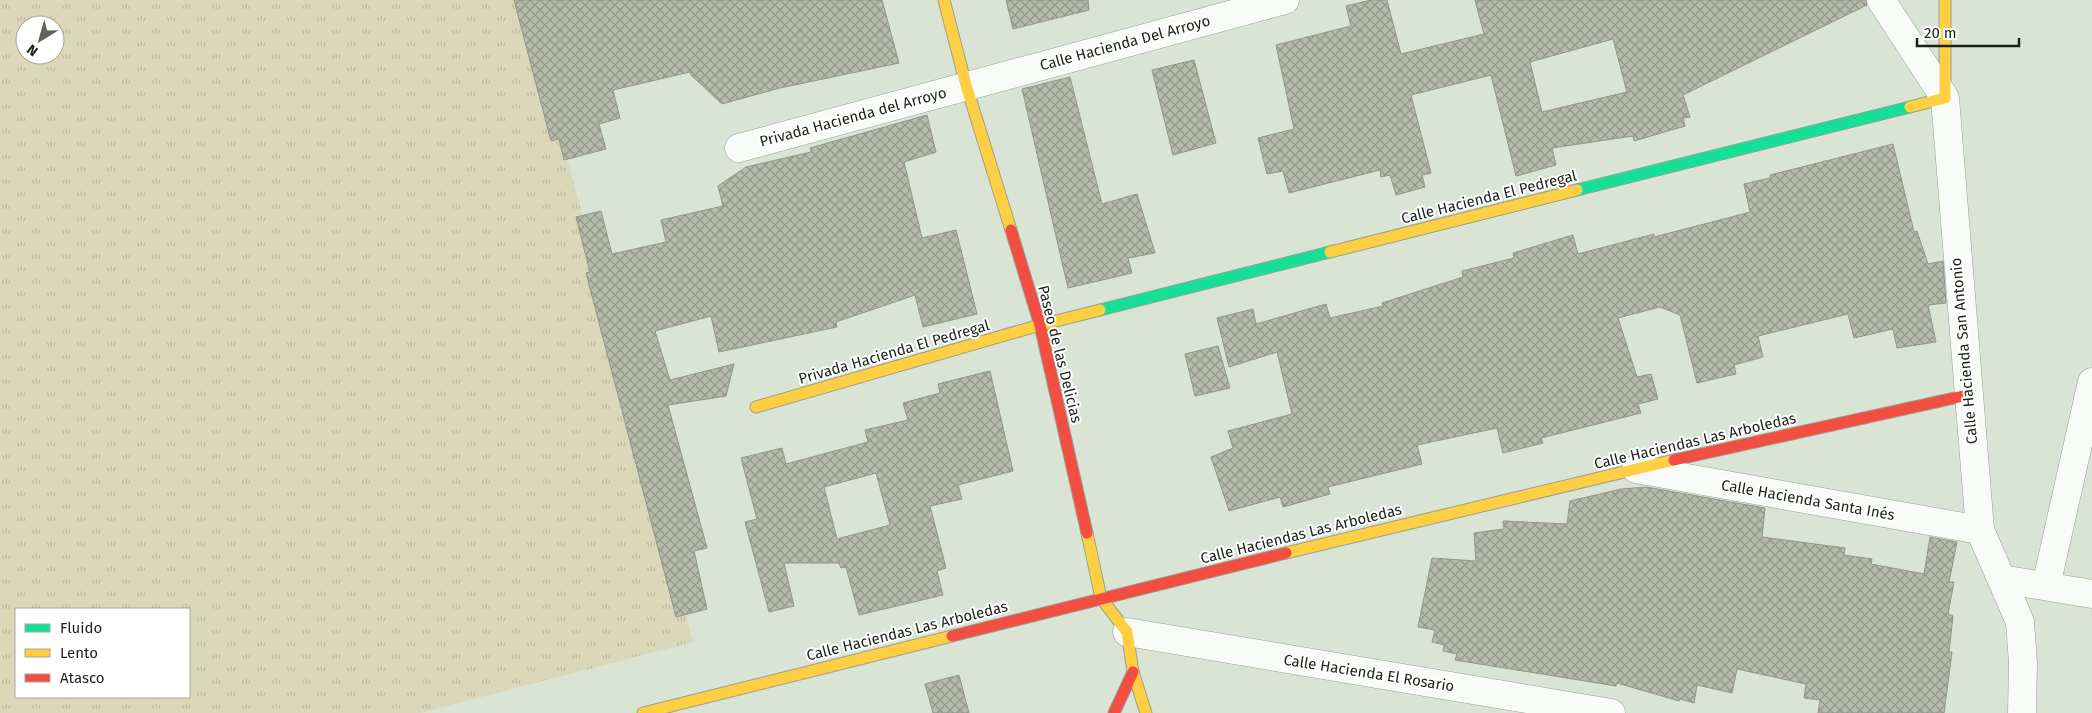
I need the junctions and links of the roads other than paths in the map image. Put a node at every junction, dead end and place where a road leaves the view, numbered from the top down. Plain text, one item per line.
1 (944, 0) edge
2 (1285, 0) edge
3 (1881, 0) edge
4 (1945, 0) edge
5 (966, 86) junction
6 (1945, 98) junction
7 (740, 148) dead end
8 (1040, 325) junction
9 (2092, 382) edge
10 (1968, 395) junction
11 (756, 407) dead end
12 (1636, 469) junction
13 (1980, 530) junction
14 (2001, 579) junction
15 (2046, 586) junction
16 (2092, 594) edge
17 (1101, 598) junction
18 (1127, 632) junction
19 (1133, 672) junction
20 (643, 713) edge
21 (1114, 713) edge
22 (1146, 713) edge
23 (1611, 713) edge
24 (2022, 713) edge

1 - 5 street, Paseo de las Delicias
2 - 5 street, Calle Hacienda Del Arroyo
3 - 6 street, Calle Hacienda San Antonio
4 - 6 street
5 - 7 street, Privada Hacienda del Arroyo
5 - 8 street, Paseo de las Delicias
6 - 8 street, Calle Hacienda El Pedregal
6 - 10 street, Calle Hacienda San Antonio
8 - 11 street, Privada Hacienda El Pedregal
8 - 17 street, Paseo de las Delicias
9 - 15 street
10 - 12 street, Calle Haciendas Las Arboledas
10 - 13 street, Calle Hacienda San Antonio
12 - 13 street, Calle Hacienda Santa Inés
12 - 17 street, Calle Haciendas Las Arboledas
13 - 14 street, Calle Hacienda San Antonio
14 - 15 street
14 - 24 street, Calle Hacienda San Antonio
15 - 16 street
17 - 18 street, Paseo de las Delicias
17 - 20 street, Calle Haciendas Las Arboledas
18 - 19 street, Paseo de las Delicias
18 - 23 street, Calle Hacienda El Rosario
19 - 21 street
19 - 22 street, Paseo de las Delicias

